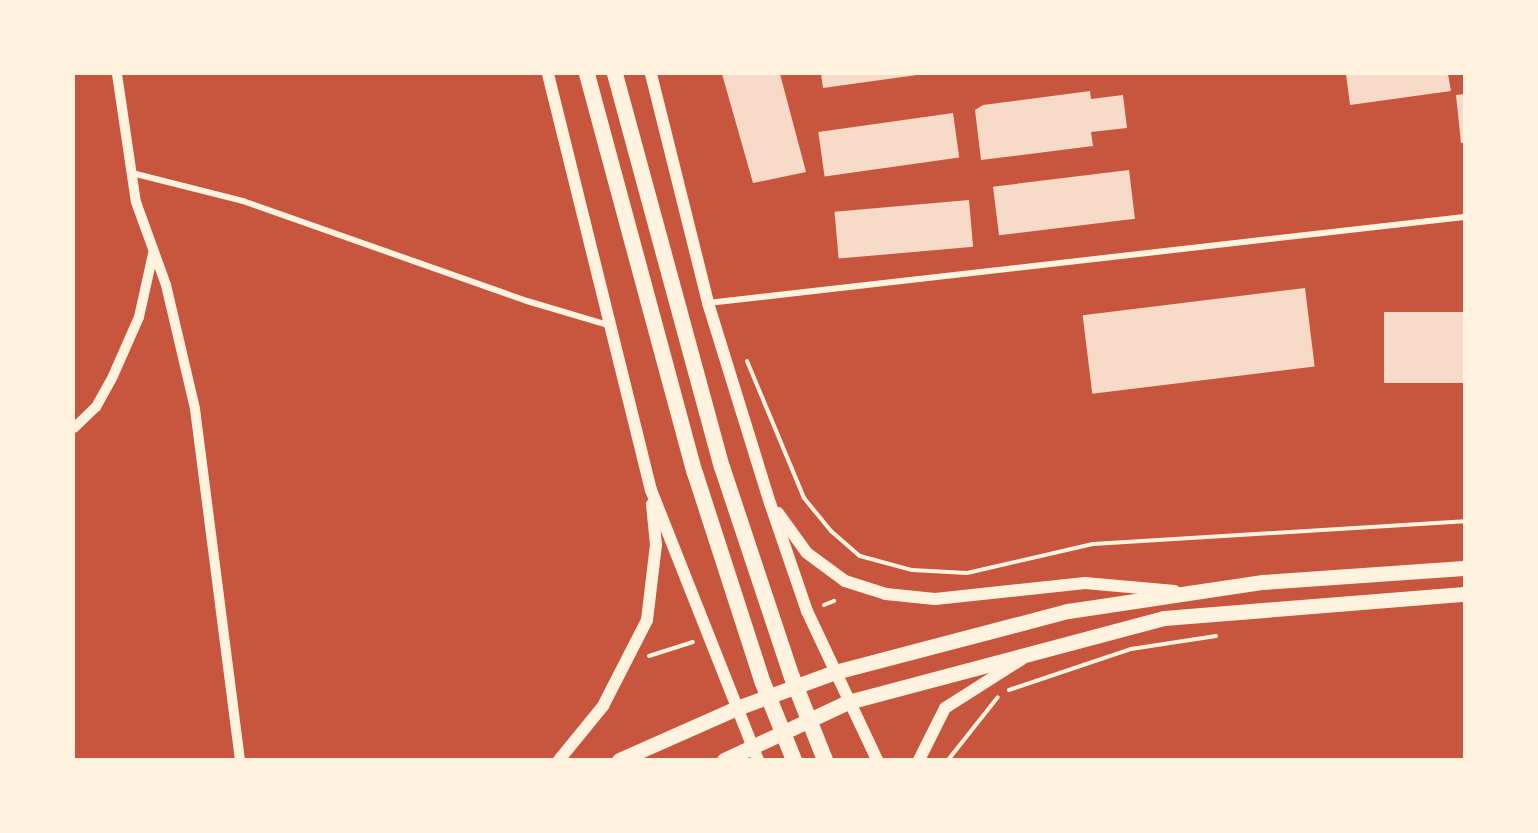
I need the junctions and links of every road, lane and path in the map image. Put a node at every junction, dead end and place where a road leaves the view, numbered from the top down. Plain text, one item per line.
1 (117, 74) edge
2 (548, 74) edge
3 (615, 74) edge
4 (651, 74) edge
5 (588, 75) edge
6 (129, 172) junction
7 (1464, 217) edge
8 (153, 254) junction
9 (708, 303) junction
10 (608, 324) junction
11 (745, 356) dead end
12 (74, 428) edge
13 (651, 490) junction
14 (770, 503) junction
15 (1464, 521) edge
16 (1464, 568) edge
17 (1188, 592) junction
18 (1464, 594) edge
19 (1221, 635) dead end
20 (1031, 654) junction
21 (835, 672) junction
22 (848, 702) junction
23 (737, 708) junction
24 (755, 754) edge
25 (240, 759) edge
26 (559, 759) edge
27 (619, 759) edge
28 (724, 759) edge
29 (794, 759) edge
30 (825, 759) edge
31 (877, 759) edge
32 (919, 759) edge
33 (948, 759) edge

1 - 6 street
2 - 10 main road
3 - 30 highway
4 - 9 main road
5 - 29 highway
6 - 8 street
6 - 10 street
7 - 9 street
8 - 12 street
8 - 25 street
9 - 14 main road
10 - 13 main road
11 - 15 path
13 - 23 main road
13 - 26 main road
14 - 17 main road
14 - 21 main road
16 - 17 main road
17 - 21 main road
18 - 20 main road
19 - 33 path
20 - 22 main road
20 - 32 main road
21 - 22 main road
21 - 23 main road
22 - 24 main road
22 - 31 main road
23 - 24 main road
23 - 27 main road
24 - 28 main road

